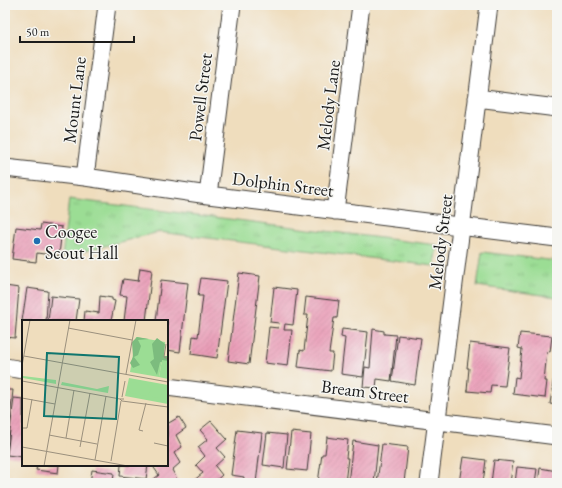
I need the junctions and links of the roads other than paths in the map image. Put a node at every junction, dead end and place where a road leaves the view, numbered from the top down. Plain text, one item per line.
1 (107, 5) edge
2 (232, 5) edge
3 (361, 5) edge
4 (489, 5) edge
5 (477, 98) junction
6 (557, 108) edge
7 (5, 168) edge
8 (85, 177) junction
9 (208, 195) junction
10 (335, 211) junction
11 (462, 227) junction
12 (557, 238) edge
13 (5, 367) edge
14 (22, 370) edge
15 (168, 387) edge
16 (438, 421) junction
17 (557, 436) edge
18 (429, 483) edge

1 - 8 street, Mount Lane
2 - 9 street, Powell Street
3 - 10 street, Melody Lane
4 - 5 street, Melody Street
5 - 6 street
5 - 11 street, Melody Street
7 - 8 street, Dolphin Street
8 - 9 street, Dolphin Street
9 - 10 street, Dolphin Street
10 - 11 street, Dolphin Street
11 - 12 street, Dolphin Street
11 - 16 street, Melody Street
13 - 14 street
15 - 16 street, Bream Street
16 - 17 street, Bream Street
16 - 18 street, Melody Street

